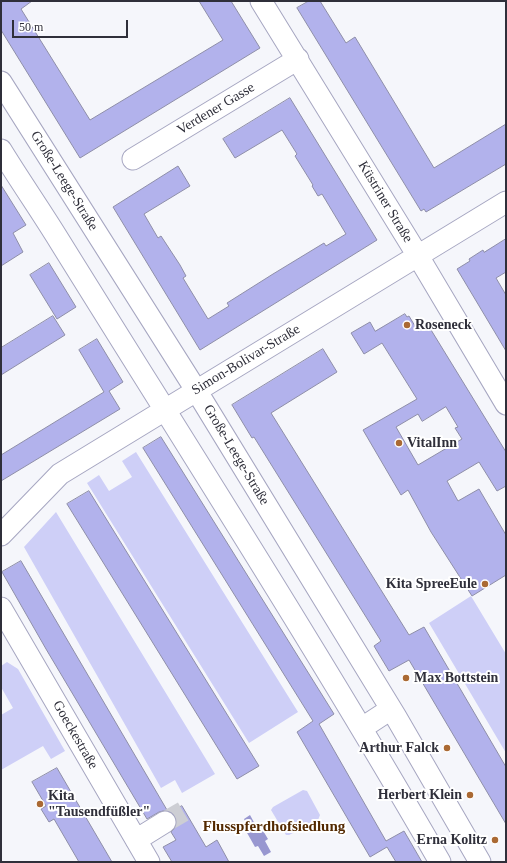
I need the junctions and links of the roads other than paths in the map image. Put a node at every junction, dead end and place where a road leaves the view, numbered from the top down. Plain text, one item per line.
1 (261, 1) edge
2 (298, 59) junction
3 (1, 82) edge
4 (1, 150) edge
5 (133, 159) dead end
6 (506, 202) edge
7 (418, 256) junction
8 (196, 390) junction
9 (506, 404) edge
10 (164, 409) junction
11 (1, 535) edge
12 (1, 608) edge
13 (391, 709) junction
14 (362, 728) junction
15 (165, 822) tunnel mouth
16 (136, 840) junction
17 (149, 862) edge
18 (440, 862) edge
19 (480, 862) edge

1 - 2 street, Küstriner Straße
2 - 5 street, Verdener Gasse
2 - 7 street, Küstriner Straße
3 - 8 street, Große-Leege-Straße
4 - 10 street
6 - 7 street, Simon-Bolivar-Straße
7 - 8 street, Simon-Bolivar-Straße
7 - 9 street, Küstriner Straße
8 - 10 street, Simon-Bolivar-Straße
8 - 13 street, Große-Leege-Straße
10 - 11 street, Simon-Bolivar-Straße
10 - 14 street
12 - 16 street, Goeckestraße
13 - 14 street
13 - 19 street, Große-Leege-Straße
14 - 18 street
15 - 16 street
16 - 17 street, Goeckestraße

